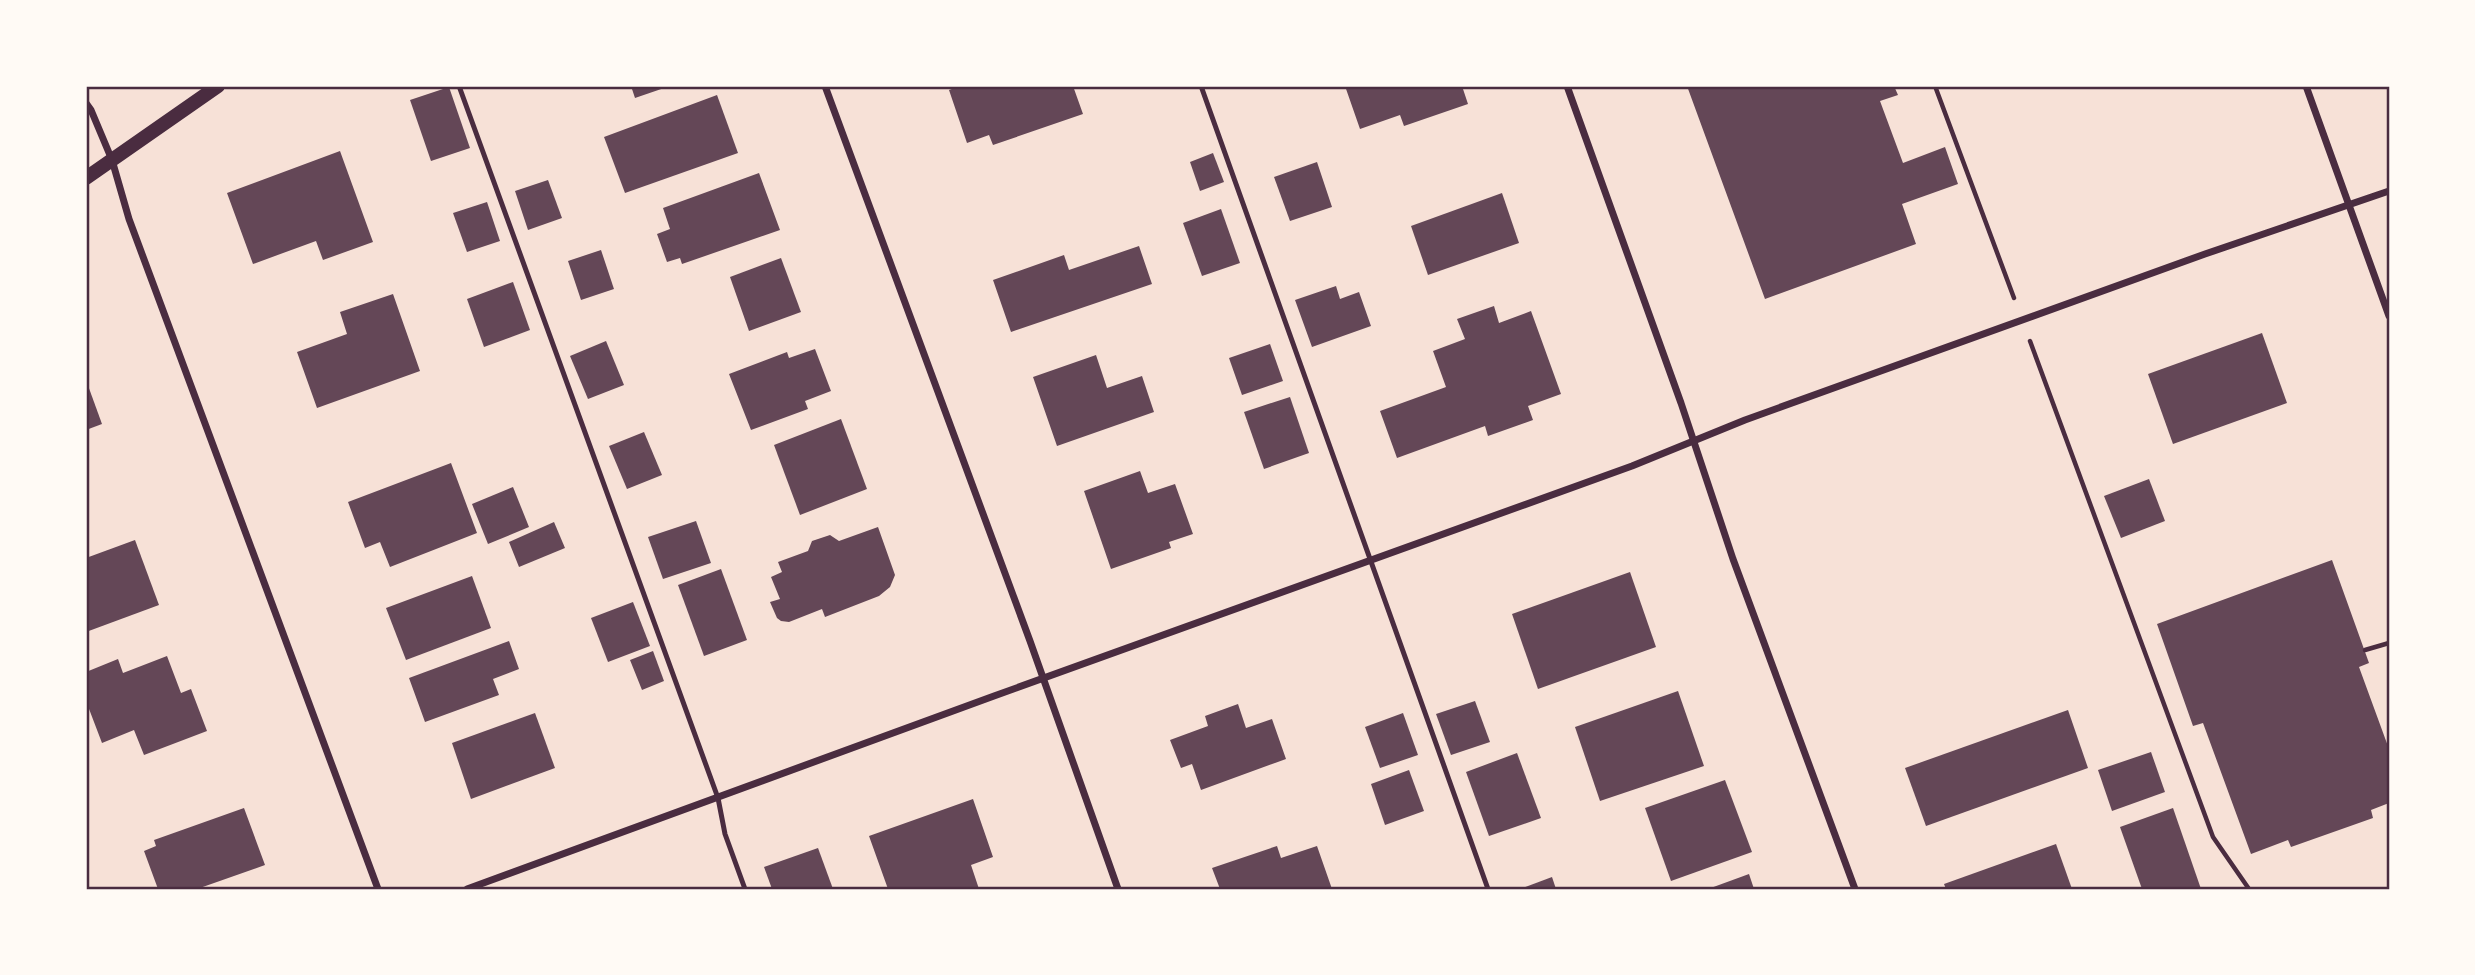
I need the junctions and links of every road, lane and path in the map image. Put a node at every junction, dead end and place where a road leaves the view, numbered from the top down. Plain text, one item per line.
1 (218, 86) edge
2 (459, 86) edge
3 (825, 86) edge
4 (1201, 86) edge
5 (1567, 86) edge
6 (1935, 86) edge
7 (2306, 86) edge
8 (86, 103) edge
9 (112, 160) junction
10 (86, 178) edge
11 (2389, 191) edge
12 (2349, 205) junction
13 (2016, 303) dead end
14 (2389, 316) edge
15 (2030, 340) dead end
16 (1694, 441) junction
17 (1370, 561) junction
18 (2389, 643) edge
19 (2365, 650) dead end
20 (1043, 679) junction
21 (718, 798) junction
22 (378, 889) edge
23 (467, 889) edge
24 (745, 889) edge
25 (1118, 889) edge
26 (1488, 889) edge
27 (1856, 889) edge
28 (2249, 889) edge

1 - 9 main road
2 - 21 lane
3 - 20 street
4 - 17 lane
5 - 16 street
6 - 13 path
7 - 12 street
8 - 9 street
9 - 10 main road
9 - 22 street
11 - 12 street
12 - 14 street
12 - 16 street
15 - 28 path
16 - 17 street
16 - 27 street
17 - 20 street
17 - 26 lane
18 - 19 path
20 - 21 street
20 - 25 street
21 - 23 street
21 - 24 lane

